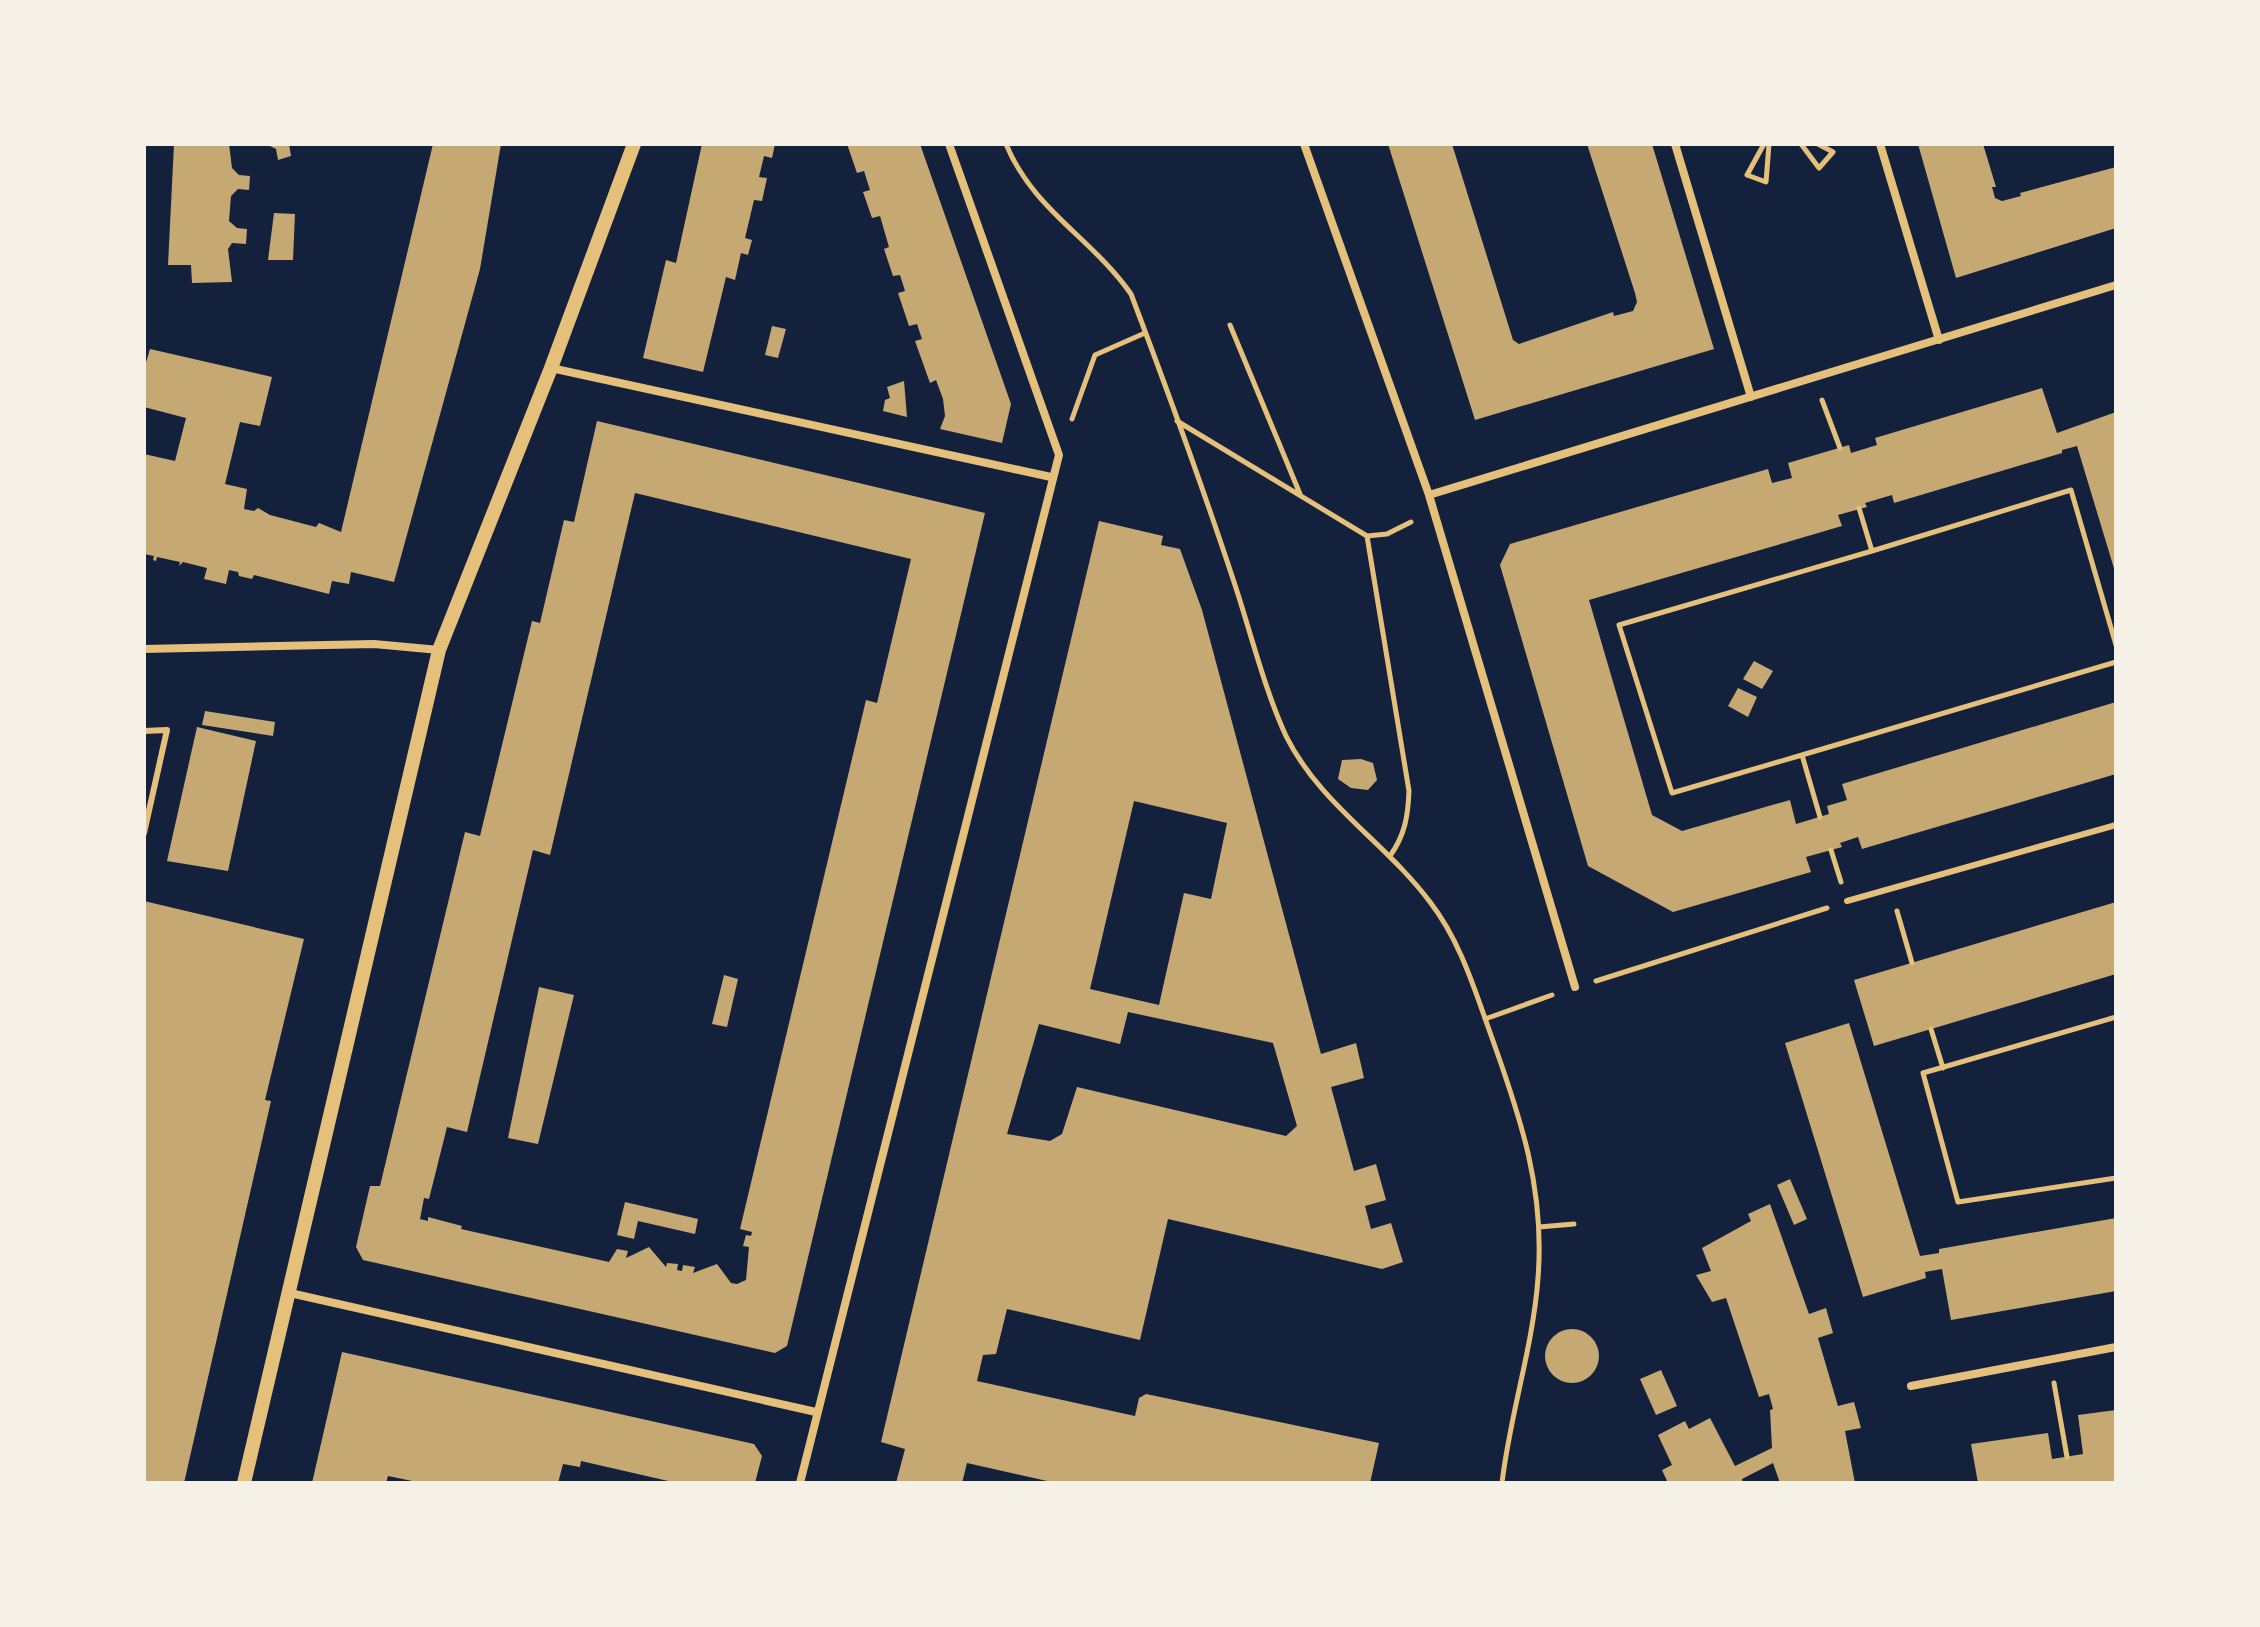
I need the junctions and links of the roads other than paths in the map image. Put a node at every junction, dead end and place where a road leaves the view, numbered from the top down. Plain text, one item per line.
1 (634, 144) edge
2 (949, 144) edge
3 (1304, 144) edge
4 (1675, 144) edge
5 (1880, 144) edge
6 (2116, 285) edge
7 (1939, 340) junction
8 (551, 368) junction
9 (1751, 397) junction
10 (1051, 477) junction
11 (1429, 495) junction
12 (144, 649) edge
13 (439, 650) junction
14 (144, 731) edge
15 (2116, 825) edge
16 (144, 833) edge
17 (1847, 901) road end
18 (1575, 987) road end
19 (290, 1293) junction
20 (2116, 1347) edge
21 (1911, 1386) dead end
22 (816, 1412) junction
23 (244, 1483) edge
24 (800, 1483) edge

1 - 8 street
2 - 10 street
3 - 11 street
4 - 9 street
5 - 7 street
6 - 7 street
7 - 9 street
8 - 10 street
8 - 13 street
9 - 11 street
10 - 22 street
11 - 18 street
12 - 13 street
13 - 19 street
14 - 16 lane
15 - 17 lane
19 - 22 street
19 - 23 street
20 - 21 street
22 - 24 street

